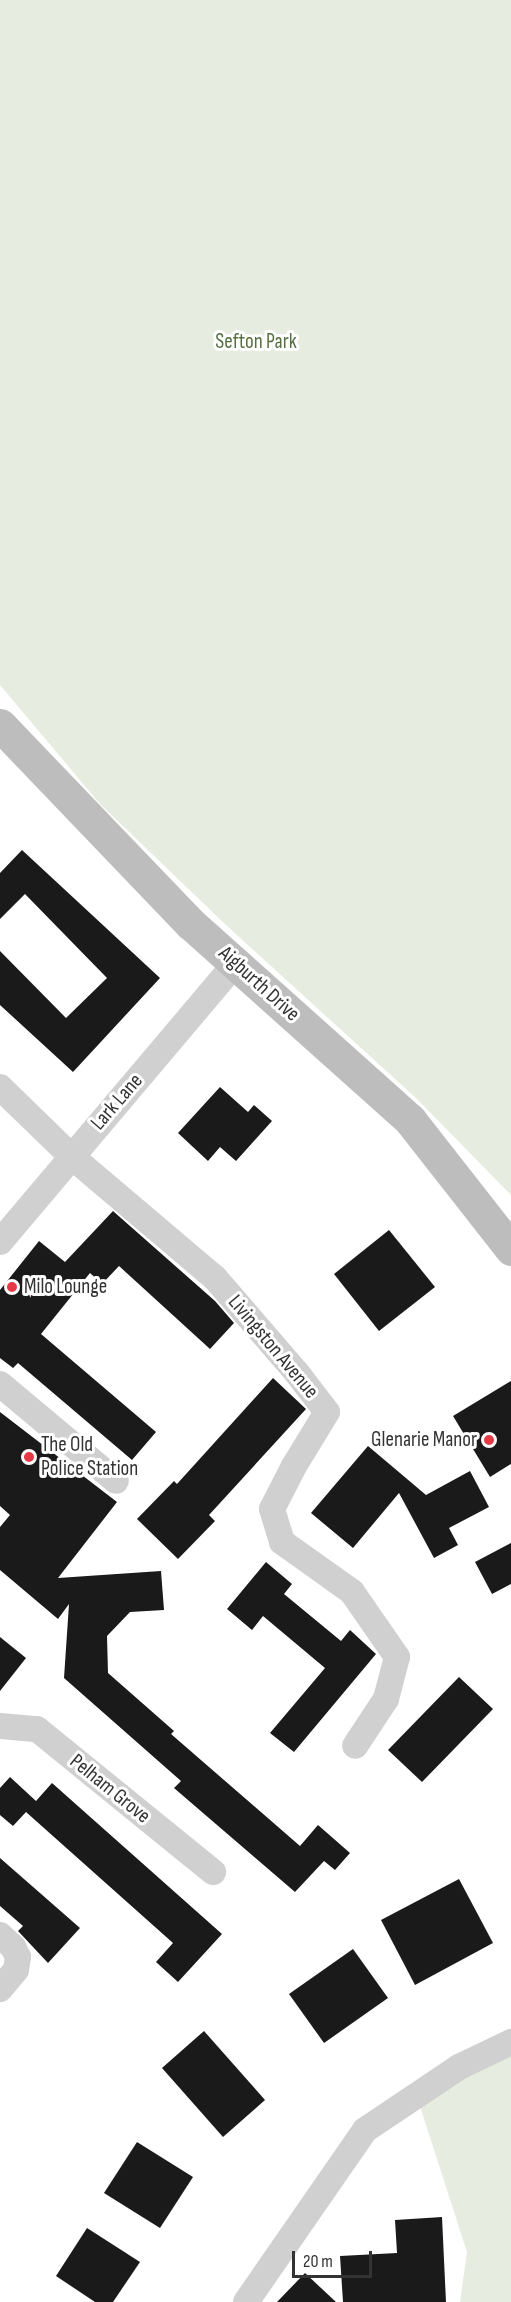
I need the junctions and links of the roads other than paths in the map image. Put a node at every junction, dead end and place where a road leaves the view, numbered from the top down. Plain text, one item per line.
1 (0, 725) edge
2 (236, 963) junction
3 (1, 1089) edge
4 (71, 1156) junction
5 (0, 1242) edge
6 (511, 1249) edge
7 (0, 1384) edge
8 (116, 1481) dead end
9 (0, 1726) edge
10 (355, 1746) dead end
11 (213, 1872) dead end
12 (0, 1935) edge
13 (0, 1989) edge
14 (511, 2042) edge
15 (246, 2302) edge

1 - 2 street, Aigburth Drive
2 - 4 street, Lark Lane
2 - 6 street, Aigburth Drive
3 - 4 street
4 - 5 street, Lark Lane
4 - 10 street, Livingston Avenue
7 - 8 street
9 - 11 street, Pelham Grove
12 - 13 street
14 - 15 street

